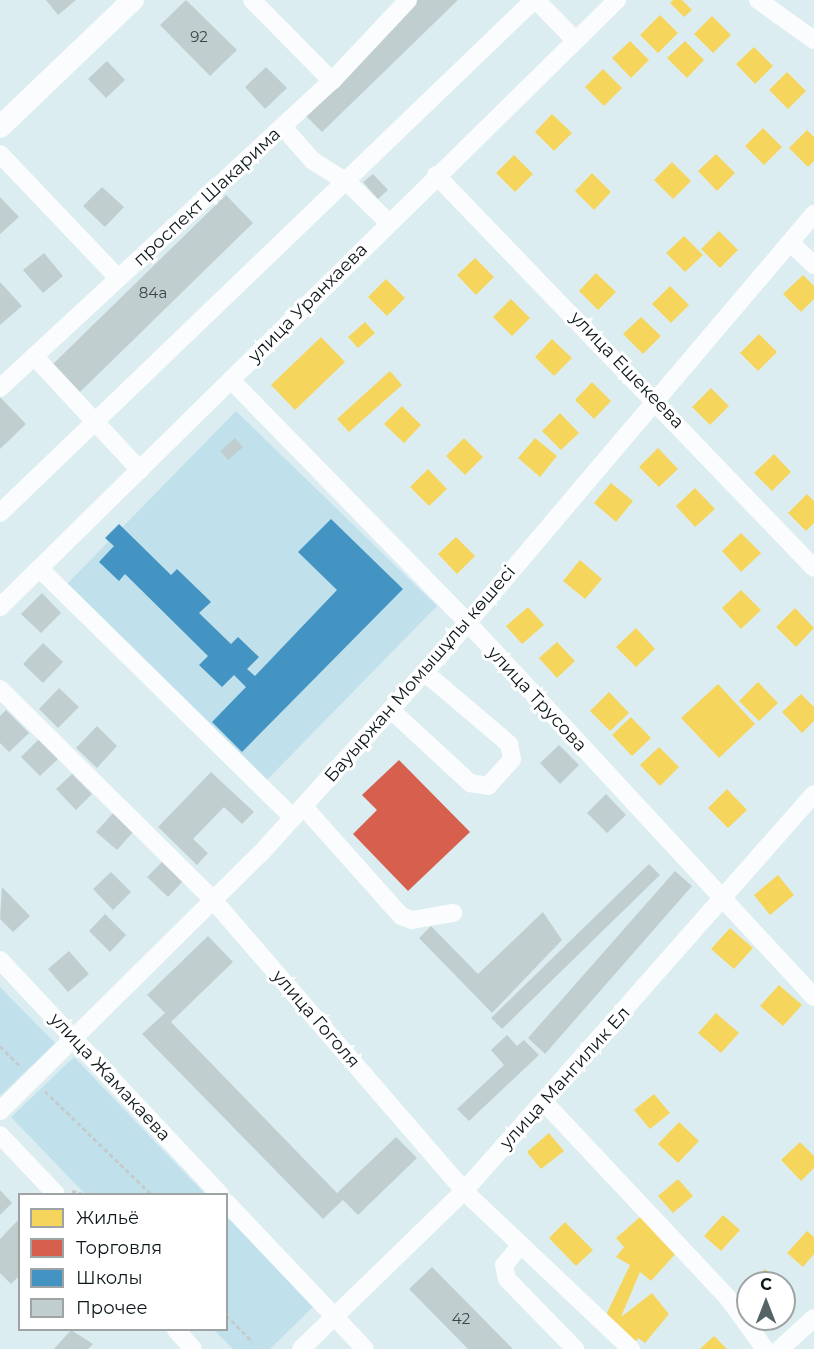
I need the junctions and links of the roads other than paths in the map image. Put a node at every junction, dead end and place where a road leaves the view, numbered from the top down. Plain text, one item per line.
1 (133, 0) edge
2 (252, 0) edge
3 (408, 0) edge
4 (535, 0) edge
5 (617, 0) edge
6 (758, 0) edge
7 (574, 39) junction
8 (814, 40) edge
9 (332, 81) junction
10 (0, 127) edge
11 (283, 127) junction
12 (0, 154) edge
13 (436, 175) junction
14 (347, 182) junction
15 (814, 214) edge
16 (388, 222) junction
17 (790, 242) junction
18 (814, 265) edge
19 (118, 278) junction
20 (34, 356) junction
21 (231, 380) junction
22 (0, 388) edge
23 (657, 401) junction
24 (96, 422) junction
25 (140, 470) junction
26 (0, 513) edge
27 (814, 568) edge
28 (40, 569) junction
29 (0, 607) edge
30 (467, 622) junction
31 (424, 672) junction
32 (0, 688) edge
33 (391, 710) junction
34 (814, 794) edge
35 (298, 812) junction
36 (722, 900) junction
37 (214, 901) junction
38 (453, 913) dead end
39 (0, 960) edge
40 (814, 997) edge
41 (74, 1037) junction
42 (543, 1102) junction
43 (0, 1111) edge
44 (0, 1135) edge
45 (464, 1191) junction
46 (55, 1193) edge
47 (219, 1193) edge
48 (228, 1204) edge
49 (521, 1245) junction
50 (333, 1317) junction
51 (814, 1318) edge
52 (178, 1331) edge
53 (193, 1349) edge
54 (301, 1349) edge
55 (365, 1349) edge
56 (576, 1349) edge
57 (631, 1349) edge
58 (765, 1349) edge
59 (780, 1349) edge

1 - 10 main road
2 - 9 street
3 - 9 street, проспект Шакарима
4 - 7 street
4 - 14 street
5 - 7 street, улица Уранхаева
6 - 8 street
7 - 13 street, улица Уранхаева
9 - 11 street, проспект Шакарима
11 - 14 street
11 - 19 street, проспект Шакарима
12 - 19 street
13 - 16 street, улица Уранхаева
13 - 23 street, улица Ешекеева
14 - 16 street
14 - 24 street
15 - 17 street, Бауыржан Момышұлы көшесі
16 - 21 street, улица Уранхаева
17 - 18 street
17 - 23 street, Бауыржан Момышұлы көшесі
19 - 20 street, проспект Шакарима
20 - 22 street, проспект Шакарима
20 - 24 street
21 - 25 street, улица Уранхаева
21 - 30 street, улица Трусова
23 - 27 street, улица Ешекеева
23 - 30 street, Бауыржан Момышұлы көшесі
24 - 25 street
24 - 26 street
25 - 28 street, улица Уранхаева
28 - 29 street, улица Уранхаева
28 - 35 street
30 - 31 street, Бауыржан Момышұлы көшесі
30 - 36 street, улица Трусова
31 - 33 street, Бауыржан Момышұлы көшесі
31 - 33 street
32 - 37 street, улица Гоголя
33 - 35 street, Бауыржан Момышұлы көшесі
34 - 36 street, улица Мангилик Ел
35 - 37 street, Бауыржан Момышұлы көшесі
35 - 38 street
36 - 40 street, улица Трусова
36 - 42 street, улица Мангилик Ел
37 - 41 street, Бауыржан Момышұлы көшесі
37 - 45 street, улица Гоголя
39 - 41 street, улица Жамакаева
41 - 43 street, Бауыржан Момышұлы көшесі
41 - 47 street, улица Жамакаева
42 - 45 street, улица Мангилик Ел
42 - 58 street
44 - 46 street
45 - 49 street, улица Гоголя
45 - 50 street, улица Мангилик Ел
48 - 50 street
49 - 56 street
49 - 57 street, улица Гоголя
50 - 54 street, улица Мангилик Ел
50 - 55 street
51 - 59 street
52 - 53 street

